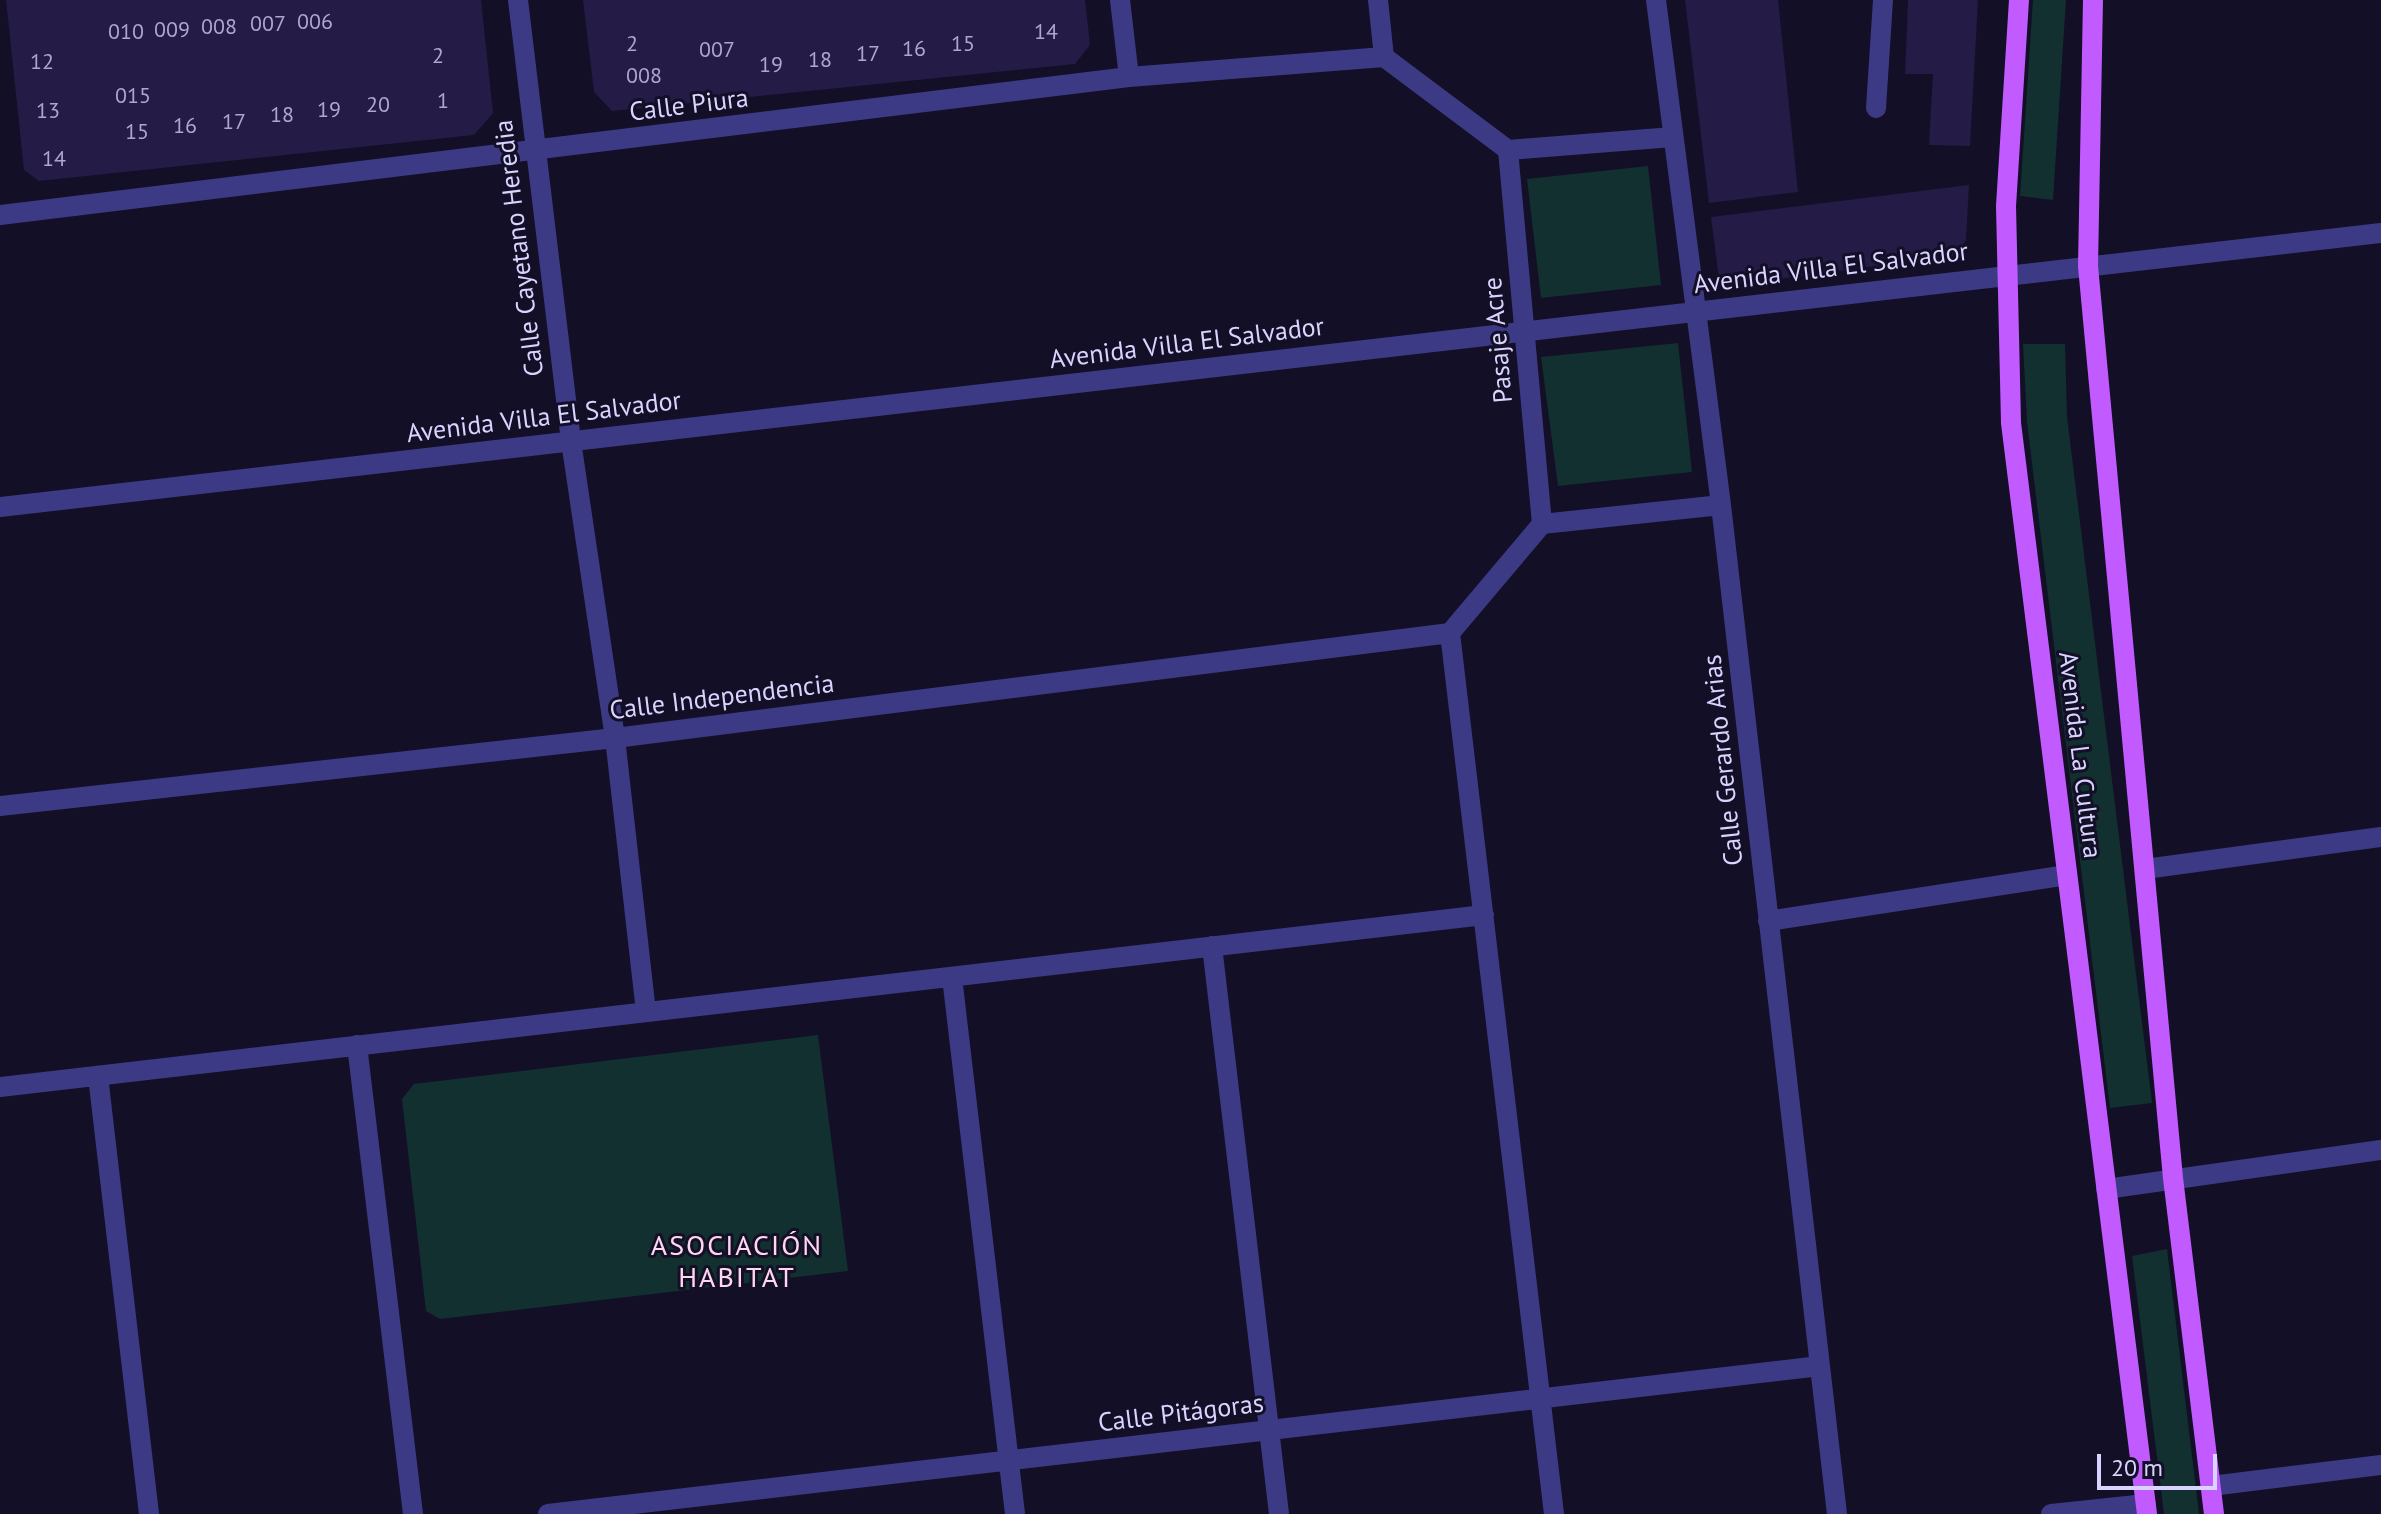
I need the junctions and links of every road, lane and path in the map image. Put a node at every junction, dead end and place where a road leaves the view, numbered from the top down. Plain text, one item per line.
1 (518, 0) edge
2 (1120, 0) edge
3 (1378, 0) edge
4 (1656, 0) edge
5 (1883, 0) edge
6 (2019, 0) edge
7 (2093, 0) edge
8 (1384, 57) junction
9 (1129, 77) junction
10 (1876, 108) dead end
11 (1673, 137) junction
12 (1508, 150) junction
13 (534, 151) junction
14 (0, 215) edge
15 (2381, 233) edge
16 (2088, 266) junction
17 (2007, 275) junction
18 (1697, 311) junction
19 (1525, 331) junction
20 (571, 441) junction
21 (1721, 505) junction
22 (0, 507) edge
23 (1542, 524) junction
24 (1450, 633) junction
25 (615, 738) junction
26 (0, 806) edge
27 (2381, 837) edge
28 (2145, 869) junction
29 (2067, 875) junction
30 (1484, 915) junction
31 (1768, 921) junction
32 (1212, 946) junction
33 (952, 977) junction
34 (646, 1012) junction
35 (357, 1045) junction
36 (98, 1076) junction
37 (0, 1087) edge
38 (2381, 1150) edge
39 (2173, 1178) junction
40 (2106, 1189) junction
41 (1820, 1366) junction
42 (1541, 1398) junction
43 (1269, 1430) junction
44 (1009, 1461) junction
45 (2381, 1465) edge
46 (2211, 1486) junction
47 (715, 1504) edge
48 (2146, 1509) edge
49 (149, 1514) edge
50 (413, 1514) edge
51 (548, 1514) edge
52 (1015, 1514) edge
53 (1279, 1514) edge
54 (1554, 1514) edge
55 (1837, 1514) edge
56 (2051, 1514) edge
57 (2214, 1514) edge

1 - 13 street, Calle Cayetano Heredia
2 - 9 street
3 - 8 street
4 - 11 street, Calle Gerardo Arias
5 - 10 street
6 - 17 main road, Avenida La Cultura
7 - 16 main road, Avenida La Cultura
8 - 9 street, Calle Piura
8 - 12 street
9 - 13 street, Calle Piura
11 - 12 street
11 - 18 street, Calle Gerardo Arias
12 - 19 street, Pasaje Acre
13 - 14 street, Calle Piura
13 - 20 street, Calle Cayetano Heredia
15 - 16 street, Avenida Villa El Salvador
16 - 17 street, Avenida Villa El Salvador
16 - 28 main road, Avenida La Cultura
17 - 18 street, Avenida Villa El Salvador
17 - 29 main road, Avenida La Cultura
18 - 19 street, Avenida Villa El Salvador
18 - 21 street, Calle Gerardo Arias
19 - 20 street, Avenida Villa El Salvador
19 - 23 street, Pasaje Acre
20 - 22 street, Avenida Villa El Salvador
20 - 25 street, Calle Cayetano Heredia
21 - 23 street
21 - 31 street, Calle Gerardo Arias
23 - 24 street
24 - 25 street, Calle Independencia
24 - 30 street
25 - 26 street, Calle Independencia
25 - 34 street, Calle Cayetano Heredia
27 - 28 street
28 - 39 main road, Avenida La Cultura
29 - 31 street
29 - 40 main road, Avenida La Cultura
30 - 32 street
30 - 42 street
31 - 41 street, Calle Gerardo Arias
32 - 33 street
32 - 43 street
33 - 34 street
33 - 44 street
34 - 35 street
35 - 36 street
35 - 50 street
36 - 37 street
36 - 49 street
38 - 39 street
39 - 40 street
39 - 46 main road, Avenida La Cultura
40 - 48 main road, Avenida La Cultura
41 - 42 street, Calle Pitágoras
41 - 55 street, Calle Gerardo Arias
42 - 43 street, Calle Pitágoras
42 - 54 street
43 - 44 street, Calle Pitágoras
43 - 53 street
44 - 47 street, Calle Pitágoras
44 - 52 street
45 - 46 street
46 - 57 main road, Avenida La Cultura
47 - 51 street, Calle Pitágoras
48 - 56 street

